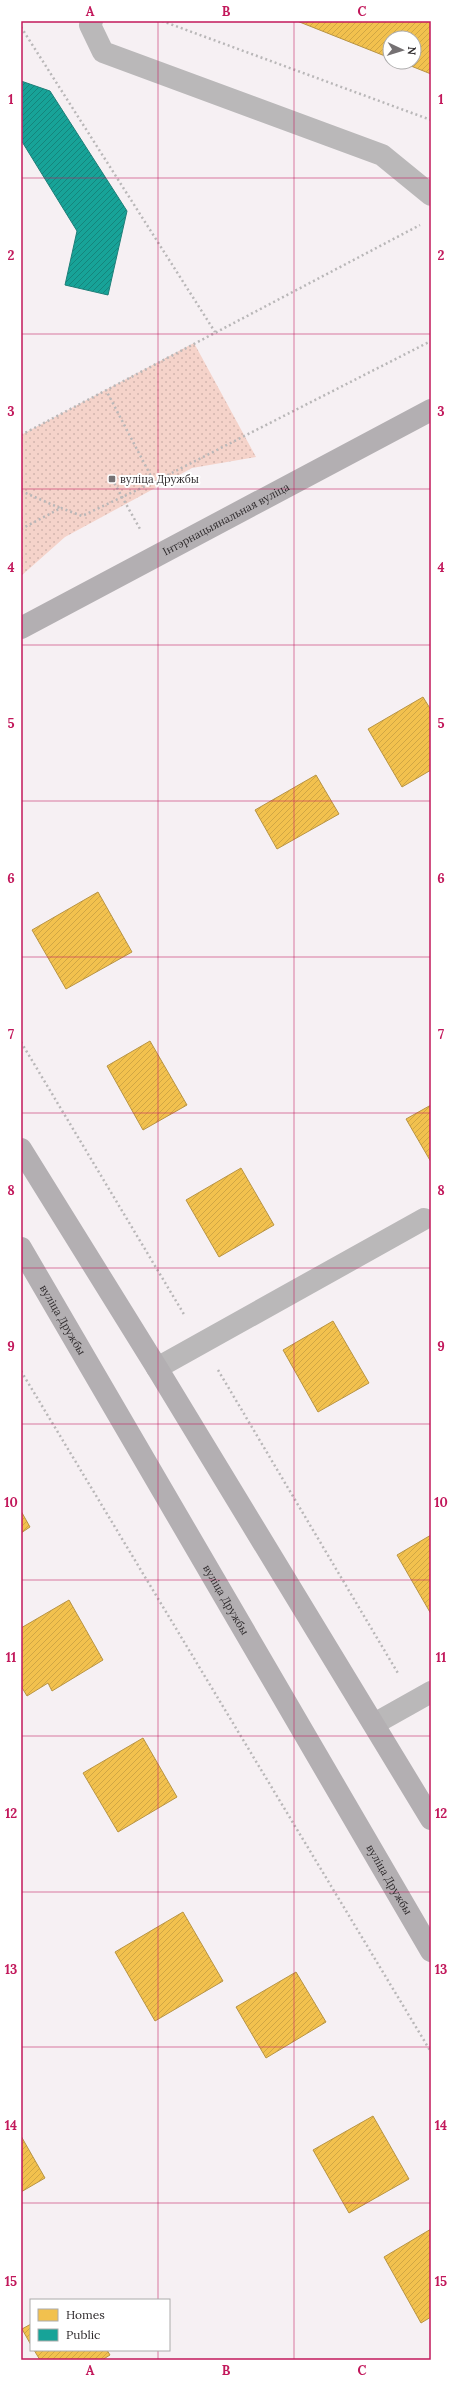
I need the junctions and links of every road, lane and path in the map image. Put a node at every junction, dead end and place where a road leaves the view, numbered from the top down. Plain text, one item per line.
1 (92, 21) edge
2 (162, 21) edge
3 (21, 27) edge
4 (431, 120) edge
5 (431, 195) edge
6 (424, 222) dead end
7 (215, 332) junction
8 (431, 341) edge
9 (106, 390) junction
10 (431, 410) edge
11 (21, 436) edge
12 (112, 479) dead end
13 (154, 482) junction
14 (21, 491) edge
15 (121, 497) junction
16 (61, 508) junction
17 (21, 529) edge
18 (156, 557) junction
19 (21, 628) edge
20 (21, 1042) edge
21 (21, 1149) edge
22 (424, 1219) dead end
23 (21, 1248) edge
24 (201, 1343) junction
25 (157, 1368) junction
26 (21, 1371) edge
27 (423, 1696) edge
28 (374, 1724) junction
29 (431, 1818) edge
30 (431, 1951) edge
31 (431, 2052) edge

1 - 5 lane
2 - 4 path
3 - 7 path
6 - 7 path
7 - 9 path
8 - 13 path
9 - 11 path
9 - 13 path
10 - 18 main road, Інтэрнацыянальная вуліца
12 - 15 path
13 - 15 path
14 - 16 path
15 - 16 path
15 - 18 path
16 - 17 path
18 - 19 main road, Інтэрнацыянальная вуліца
20 - 24 path
21 - 25 main road
22 - 24 lane
23 - 30 main road, вуліца Дружбы
24 - 25 lane
24 - 27 path
25 - 28 main road
26 - 31 path
27 - 28 lane
28 - 29 main road

